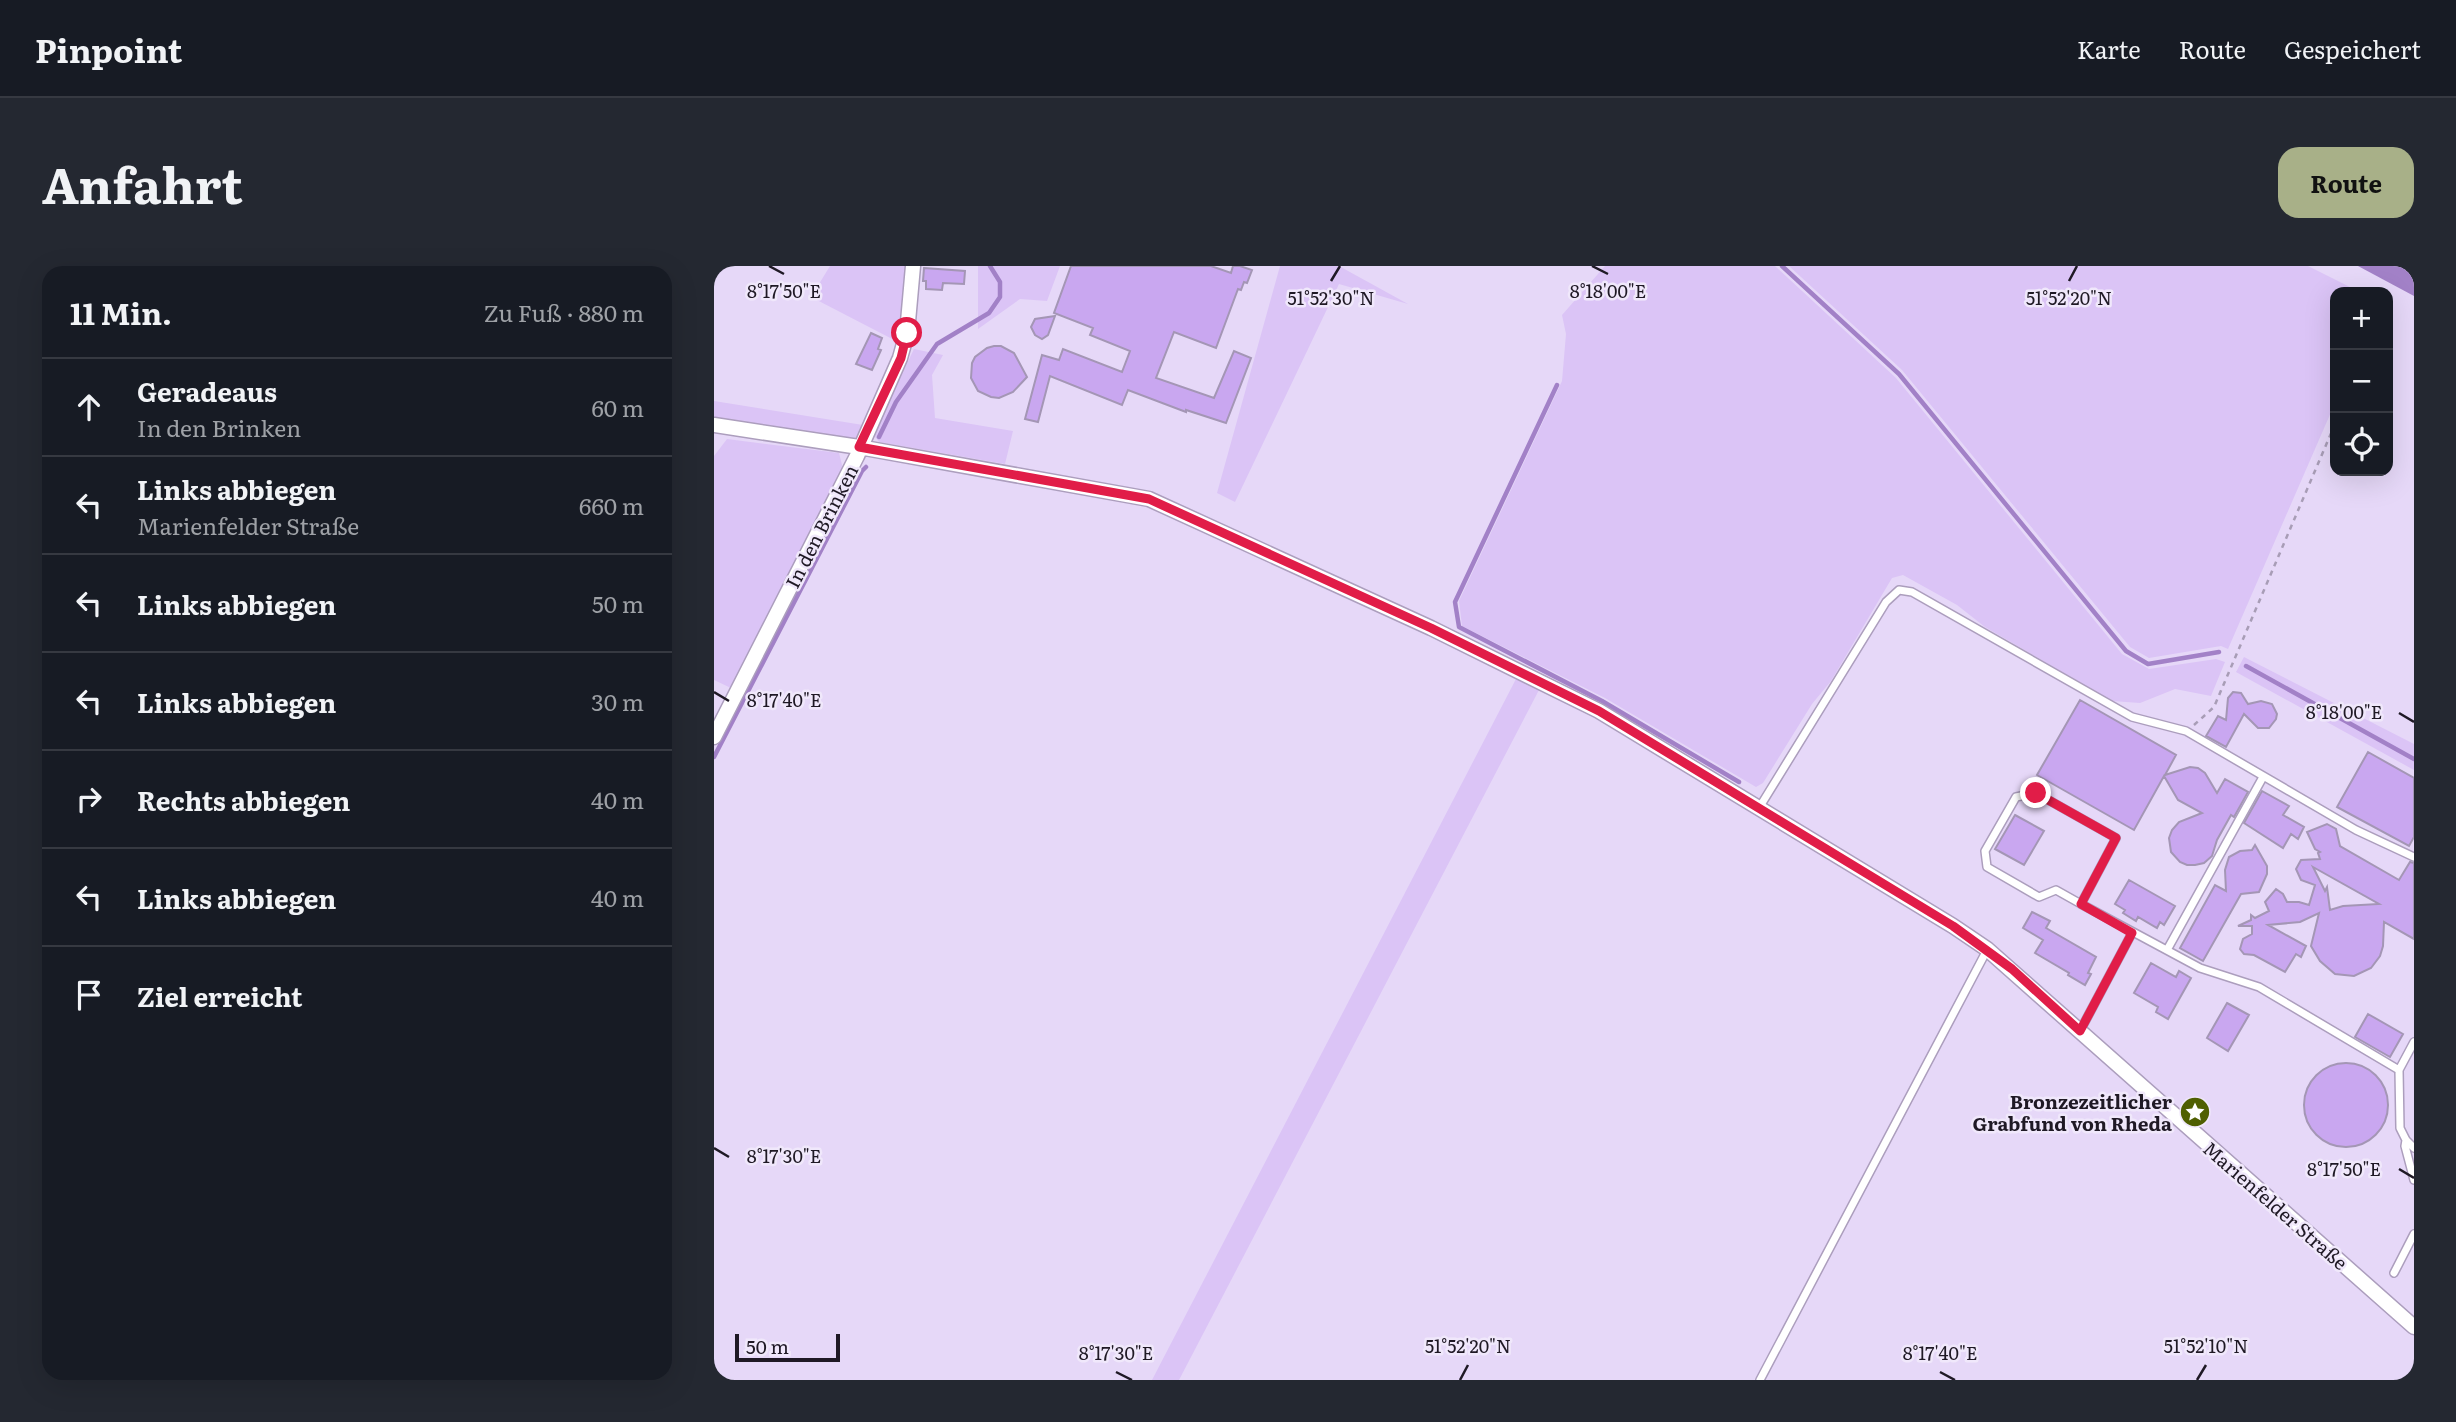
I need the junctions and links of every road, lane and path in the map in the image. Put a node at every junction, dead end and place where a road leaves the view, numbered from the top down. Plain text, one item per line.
1 (913, 266) edge
2 (714, 425) edge
3 (2330, 436) edge
4 (859, 447) junction
5 (2186, 732) junction
6 (714, 737) edge
7 (2263, 776) junction
8 (1759, 808) junction
9 (2414, 857) edge
10 (2081, 904) junction
11 (2132, 933) junction
12 (1987, 949) junction
13 (2167, 950) junction
14 (2080, 1031) junction
15 (2414, 1042) edge
16 (2399, 1070) junction
17 (2406, 1140) junction
18 (2414, 1148) edge
19 (2414, 1180) edge
20 (2414, 1234) edge
21 (2394, 1273) dead end
22 (2414, 1326) edge
23 (1760, 1380) edge

1 - 4 street, In den Brinken
2 - 4 street, Marienfelder Straße
3 - 5 path
4 - 6 street, In den Brinken
4 - 8 street, Marienfelder Straße
5 - 7 lane
5 - 8 lane
7 - 9 lane
7 - 13 lane
8 - 12 street, Marienfelder Straße
10 - 10 lane
10 - 11 lane
11 - 13 lane
11 - 14 lane
12 - 14 street, Marienfelder Straße
12 - 23 lane
13 - 16 lane
14 - 22 street, Marienfelder Straße
15 - 16 lane
16 - 17 lane
17 - 18 lane
17 - 19 lane
20 - 21 lane

